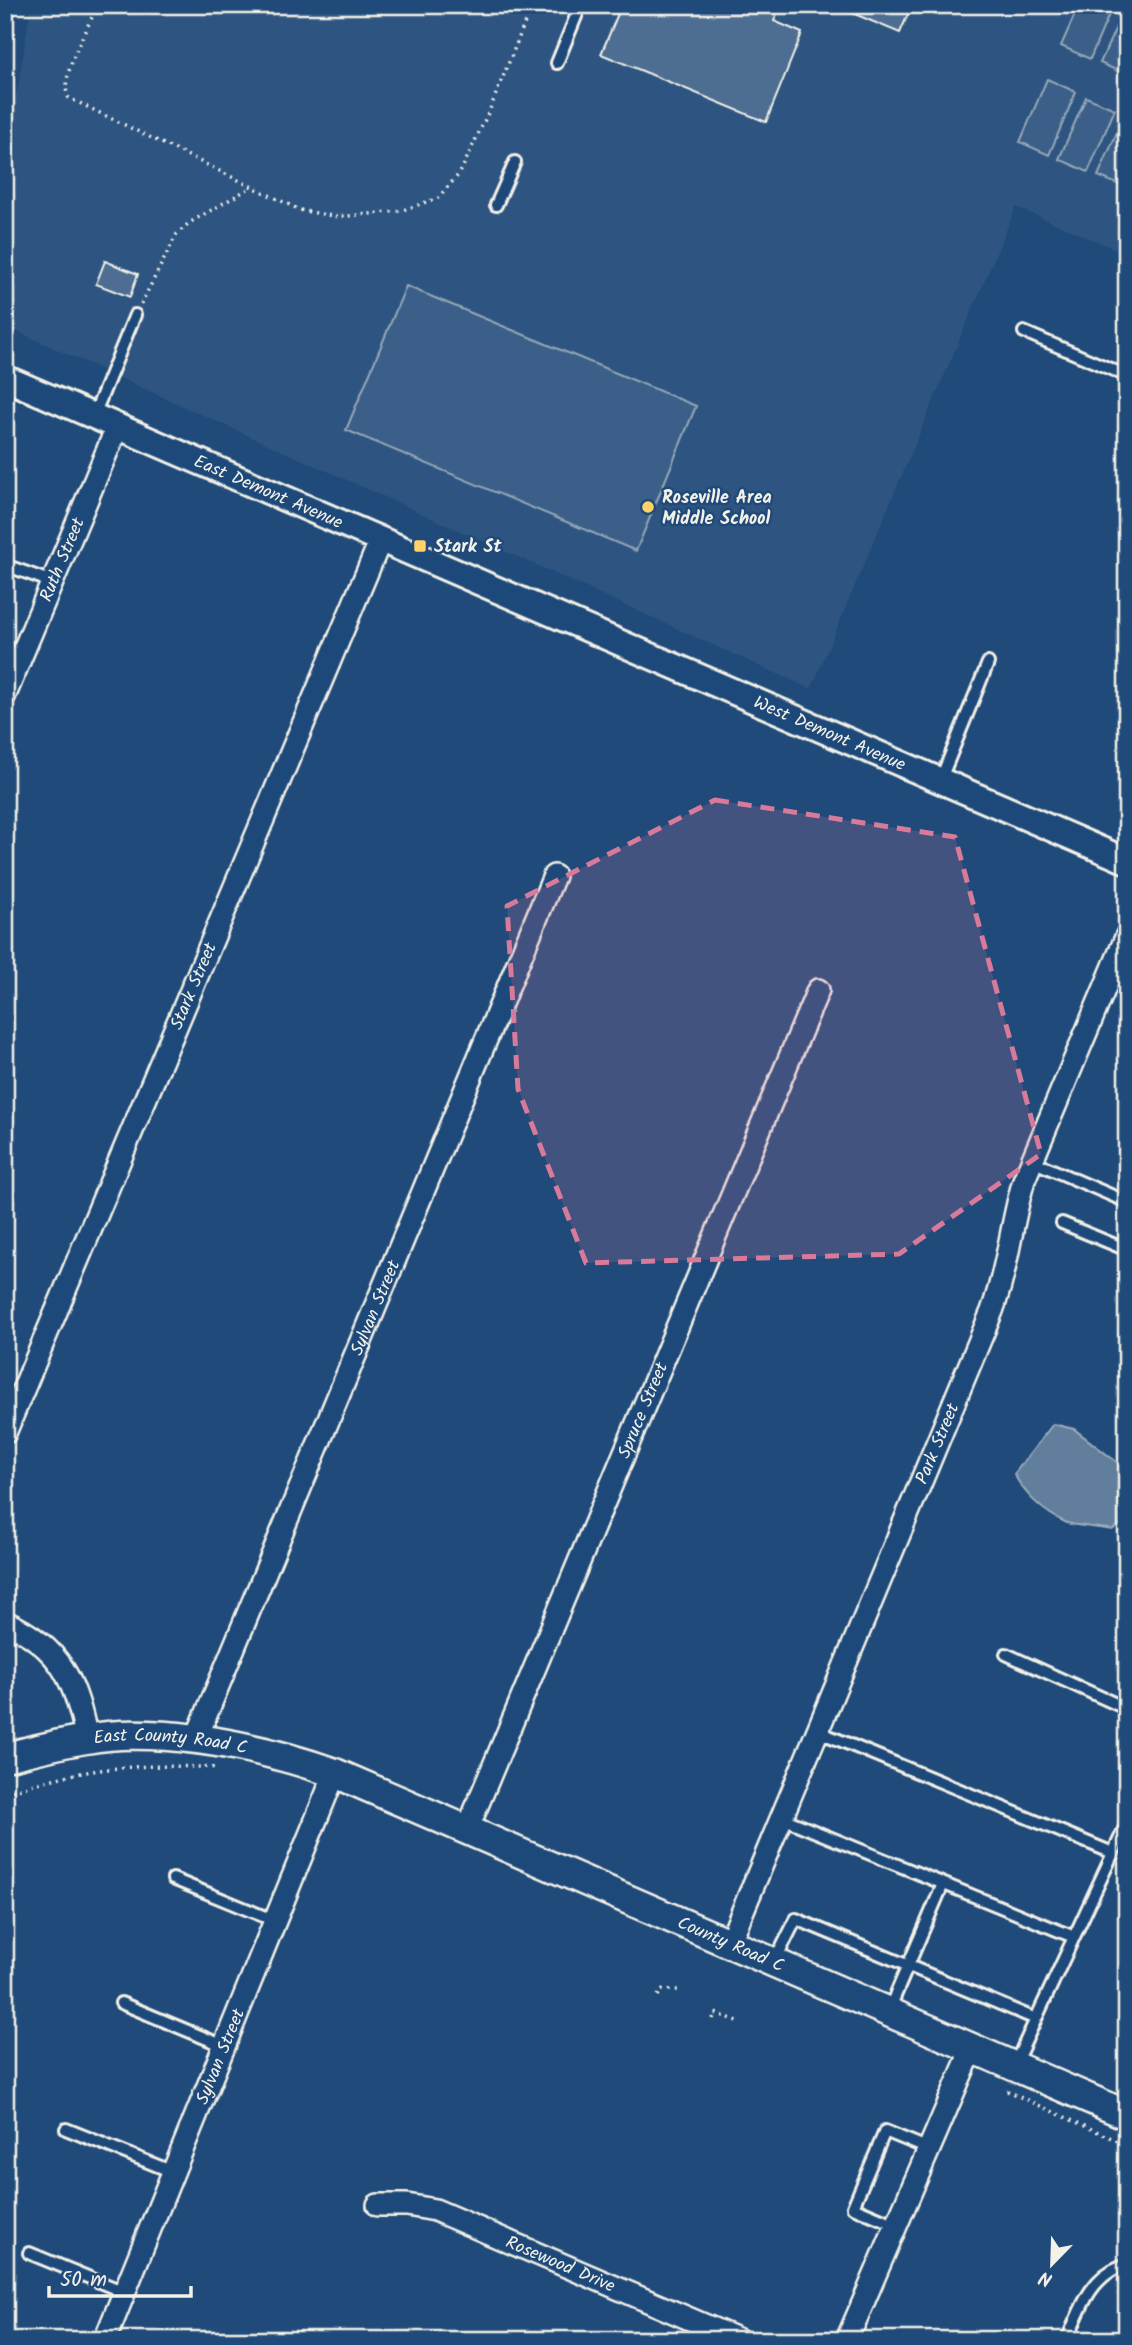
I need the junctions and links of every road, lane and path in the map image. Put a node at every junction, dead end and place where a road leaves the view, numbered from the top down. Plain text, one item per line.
1 (98, 5) edge
2 (532, 5) edge
3 (577, 14) dead end
4 (557, 63) dead end
5 (515, 162) dead end
6 (249, 188) junction
7 (496, 205) dead end
8 (135, 315) joint
9 (1024, 332) dead end
10 (1127, 376) edge
11 (5, 378) edge
12 (94, 415) junction
13 (118, 425) junction
14 (381, 539) junction
15 (5, 565) edge
16 (52, 582) junction
17 (533, 605) joint
18 (12, 662) edge
19 (988, 663) dead end
20 (5, 695) edge
21 (940, 781) junction
22 (1127, 861) edge
23 (554, 876) dead end
24 (1127, 935) edge
25 (818, 990) dead end
26 (1032, 1161) junction
27 (1127, 1202) edge
28 (1062, 1223) dead end
29 (1127, 1250) edge
30 (5, 1433) edge
31 (5, 1622) edge
32 (1006, 1654) dead end
33 (1127, 1709) edge
34 (817, 1731) junction
35 (196, 1739) junction
36 (87, 1740) junction
37 (5, 1757) edge
38 (220, 1768) dead end
39 (335, 1773) junction
40 (5, 1793) edge
41 (782, 1818) junction
42 (1127, 1823) edge
43 (467, 1830) junction
44 (1113, 1853) junction
45 (173, 1879) dead end
46 (943, 1884) junction
47 (275, 1921) junction
48 (1074, 1937) junction
49 (729, 1944) junction
50 (774, 1964) junction
51 (907, 1966) junction
52 (682, 1990) dead end
53 (658, 1996) dead end
54 (121, 2003) dead end
55 (888, 2012) junction
56 (713, 2019) dead end
57 (1036, 2019) junction
58 (738, 2021) dead end
59 (224, 2046) junction
60 (972, 2049) junction
61 (1010, 2079) junction
62 (1127, 2115) edge
63 (66, 2129) dead end
64 (1127, 2145) edge
65 (929, 2149) junction
66 (173, 2172) junction
67 (378, 2205) dead end
68 (896, 2225) junction
69 (29, 2253) dead end
70 (1127, 2253) edge
71 (1124, 2267) edge
72 (124, 2292) junction
73 (105, 2340) edge
74 (739, 2340) edge
75 (847, 2340) edge
76 (1067, 2340) edge

1 - 6 path
2 - 6 path
3 - 4 lane
5 - 7 lane
6 - 8 path
8 - 12 lane
9 - 10 lane
11 - 12 street, East Demont Avenue
12 - 13 street, East Demont Avenue
13 - 14 street, East Demont Avenue
13 - 16 street, Ruth Street
14 - 17 street, East Demont Avenue
14 - 30 street, Stark Street
15 - 16 lane
16 - 18 street, Ruth Street
17 - 21 street, West Demont Avenue
18 - 20 street, Ruth Street
19 - 21 lane
21 - 22 street, West Demont Avenue
23 - 35 street, Sylvan Street
24 - 26 street, Park Street
25 - 43 street, Spruce Street
26 - 27 lane
26 - 34 street, Park Street
28 - 29 lane
31 - 36 street
32 - 33 lane
34 - 41 street, Park Street
34 - 44 lane
35 - 36 main road, East County Road C
35 - 39 main road, East County Road C
36 - 37 main road, East County Road C
38 - 40 path
39 - 43 main road, County Road C
39 - 47 street, Sylvan Street
41 - 46 lane
41 - 49 street, Park Street
42 - 44 lane
43 - 49 main road, County Road C
44 - 48 lane
45 - 47 lane
46 - 48 lane
46 - 51 lane
47 - 59 street, Sylvan Street
48 - 57 lane
49 - 50 main road, County Road C
50 - 51 lane
50 - 55 main road, County Road C
51 - 55 lane
51 - 57 lane
52 - 53 path
54 - 59 lane
55 - 60 main road, County Road C
56 - 58 path
57 - 61 lane
59 - 66 street, Sylvan Street
60 - 61 main road, County Road C
60 - 65 street
61 - 62 main road, County Road C
61 - 64 path
63 - 66 lane
65 - 68 street
65 - 68 lane
66 - 72 street, Sylvan Street
67 - 74 street, Rosewood Drive
68 - 75 street
69 - 72 lane
70 - 71 lane
71 - 76 lane
72 - 73 street, Sylvan Street

